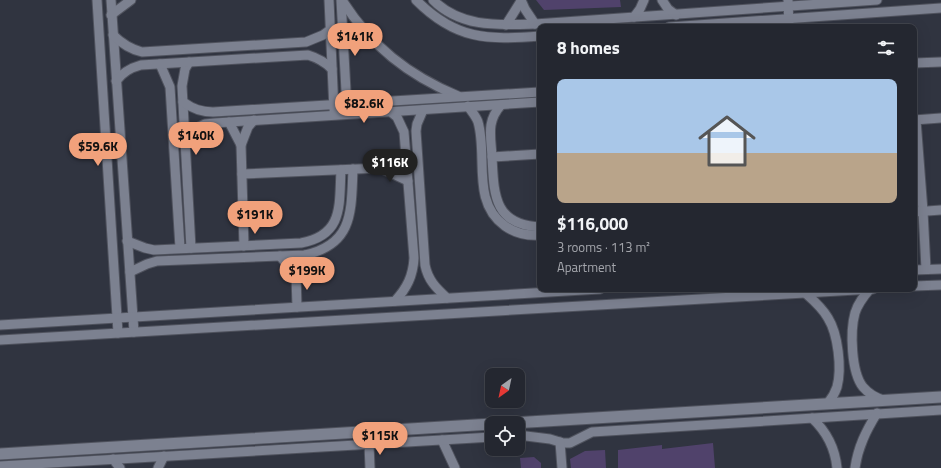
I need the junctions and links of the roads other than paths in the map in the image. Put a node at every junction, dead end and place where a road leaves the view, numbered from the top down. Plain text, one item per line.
1 (98, 0) edge
2 (111, 0) edge
3 (131, 0) edge
4 (329, 0) edge
5 (341, 0) edge
6 (416, 0) edge
7 (433, 0) edge
8 (644, 0) edge
9 (662, 0) edge
10 (877, 0) edge
11 (521, 1) edge
12 (788, 3) edge
13 (773, 4) edge
14 (941, 8) edge
15 (112, 15) junction
16 (676, 15) junction
17 (634, 17) junction
18 (774, 23) edge
19 (789, 23) edge
20 (535, 24) junction
21 (748, 24) edge
22 (506, 25) junction
23 (330, 30) junction
24 (114, 35) junction
25 (537, 36) edge
26 (241, 46) junction
27 (242, 59) junction
28 (189, 62) junction
29 (941, 62) edge
30 (917, 63) edge
31 (160, 64) junction
32 (332, 69) junction
33 (116, 82) junction
34 (170, 86) junction
35 (182, 86) junction
36 (537, 92) edge
37 (459, 97) junction
38 (183, 102) junction
39 (537, 102) edge
40 (347, 104) junction
41 (334, 105) junction
42 (501, 105) junction
43 (468, 106) junction
44 (423, 110) junction
45 (391, 112) junction
46 (348, 114) junction
47 (335, 115) junction
48 (941, 118) edge
49 (254, 120) junction
50 (917, 120) edge
51 (229, 122) junction
52 (479, 129) junction
53 (490, 129) junction
54 (184, 134) junction
55 (416, 139) junction
56 (405, 140) junction
57 (241, 145) junction
58 (537, 154) edge
59 (406, 156) junction
60 (492, 157) junction
61 (917, 166) edge
62 (380, 168) junction
63 (353, 169) junction
64 (341, 170) junction
65 (242, 174) junction
66 (408, 181) junction
67 (941, 210) edge
68 (919, 211) edge
69 (537, 227) edge
70 (537, 235) edge
71 (127, 241) junction
72 (244, 246) junction
73 (180, 248) junction
74 (192, 248) junction
75 (305, 255) junction
76 (280, 256) junction
77 (941, 268) edge
78 (917, 270) edge
79 (926, 270) junction
80 (130, 272) junction
81 (296, 275) junction
82 (941, 284) edge
83 (917, 286) edge
84 (549, 292) edge
85 (772, 292) edge
86 (806, 292) edge
87 (869, 292) edge
88 (447, 298) junction
89 (395, 301) junction
90 (297, 307) junction
91 (133, 317) junction
92 (118, 318) junction
93 (0, 325) edge
94 (134, 332) junction
95 (118, 333) junction
96 (0, 340) edge
97 (941, 397) edge
98 (884, 400) junction
99 (828, 403) junction
100 (941, 410) edge
101 (877, 413) junction
102 (812, 418) junction
103 (525, 422) edge
104 (485, 424) edge
105 (525, 436) edge
106 (485, 437) edge
107 (442, 440) junction
108 (560, 442) junction
109 (369, 444) junction
110 (0, 454) edge
111 (164, 456) junction
112 (113, 459) junction
113 (0, 466) edge
114 (120, 468) edge
115 (158, 468) edge
116 (370, 468) edge
117 (455, 468) edge
118 (562, 468) edge
119 (837, 468) edge
120 (855, 468) edge

1 - 92 street
2 - 15 street
3 - 15 street
4 - 23 street
5 - 37 street
5 - 40 street
6 - 25 street
7 - 22 street
8 - 17 street
9 - 16 street
10 - 12 street
11 - 20 street
11 - 22 street
12 - 13 street
12 - 19 street
13 - 16 street
13 - 18 street
14 - 19 street
15 - 24 street
16 - 17 street
17 - 20 street
18 - 19 street
18 - 21 street
20 - 22 street
23 - 26 street
23 - 32 street
24 - 26 street
24 - 33 street
26 - 27 street
27 - 28 street
27 - 32 street
28 - 31 street
28 - 35 street
29 - 30 street
31 - 33 street
31 - 34 street
32 - 41 street
33 - 71 street
34 - 35 street
34 - 73 street
35 - 38 street
36 - 37 street
37 - 40 street
38 - 41 street
38 - 54 street
39 - 42 street
40 - 41 street
40 - 46 street
41 - 47 street
42 - 43 street
42 - 53 street
43 - 44 street
43 - 52 street
44 - 45 street
44 - 55 street
45 - 46 street
45 - 56 street
46 - 47 street
47 - 49 street
48 - 50 street
49 - 51 street
49 - 57 street
51 - 54 street
51 - 57 street
52 - 53 street
52 - 70 street
53 - 60 street
54 - 74 street
55 - 56 street
55 - 88 street
56 - 59 street
57 - 65 street
58 - 60 street
59 - 62 street
59 - 66 street
60 - 69 street
61 - 68 street
62 - 63 street
62 - 66 street
63 - 64 street
63 - 75 street
64 - 65 street
64 - 72 street
65 - 72 street
66 - 89 street
67 - 68 street
68 - 79 street
71 - 73 street
71 - 80 street
72 - 74 street
73 - 74 street
75 - 76 street
75 - 81 street
76 - 80 street
76 - 81 street
77 - 79 street
78 - 79 street
80 - 91 street
81 - 90 street
82 - 83 street
84 - 88 street
85 - 94 street
86 - 99 street
87 - 98 street
88 - 89 street
89 - 90 street
90 - 91 street
91 - 92 street
91 - 94 street
92 - 93 street
92 - 95 street
94 - 95 street
95 - 96 street
97 - 98 street
98 - 99 street
99 - 103 street
100 - 101 street
101 - 102 street
101 - 120 street
102 - 108 street
102 - 119 street
104 - 110 street
105 - 108 street
106 - 107 street
107 - 109 street
107 - 117 street
108 - 118 street
109 - 111 street
109 - 116 street
111 - 112 street
111 - 115 street
112 - 113 street
112 - 114 street

